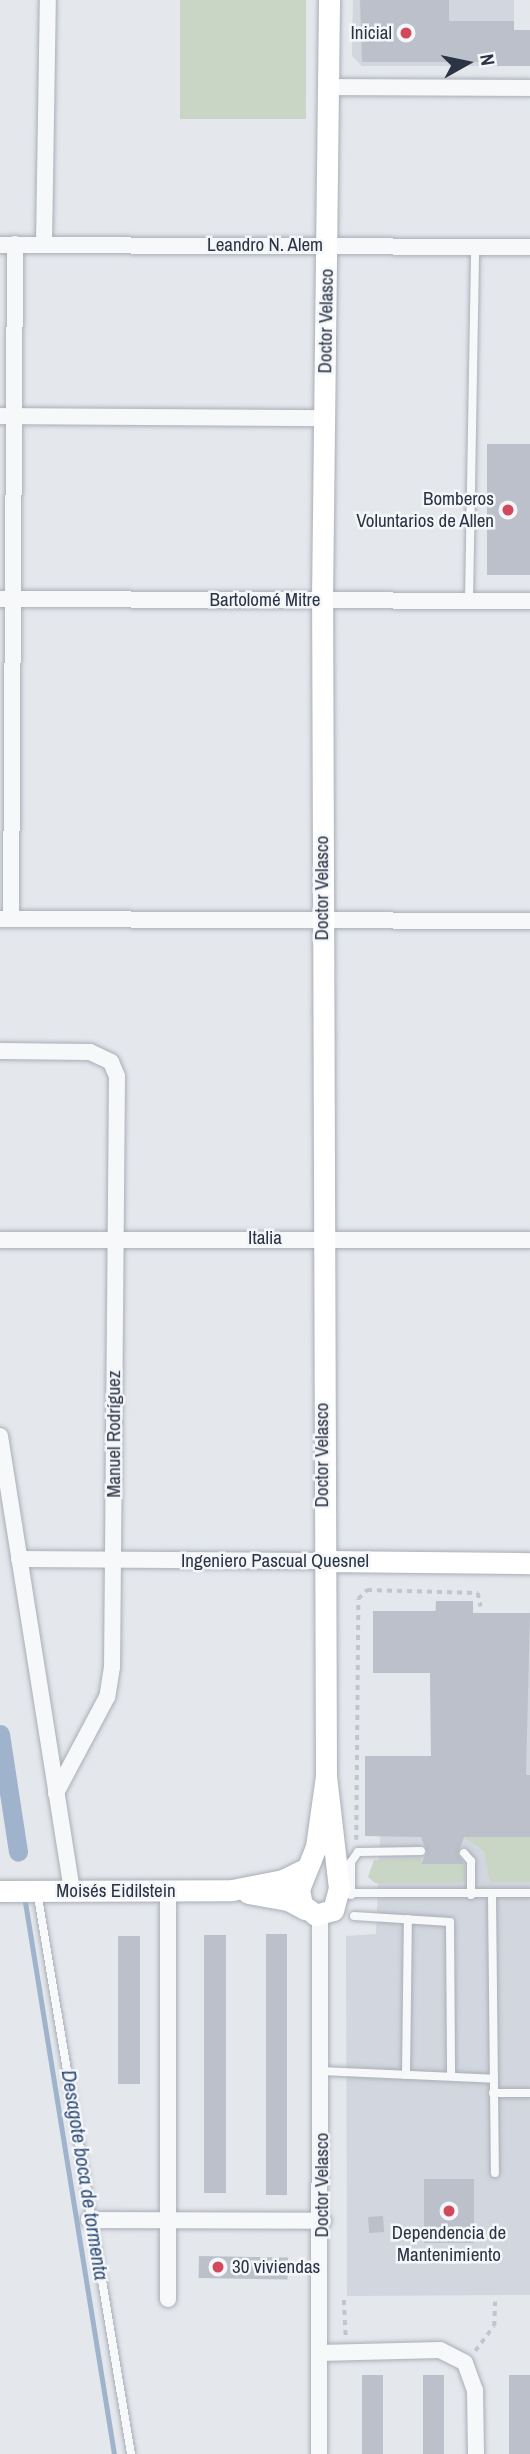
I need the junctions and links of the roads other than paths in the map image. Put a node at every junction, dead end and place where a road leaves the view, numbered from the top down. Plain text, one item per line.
1 (48, 0) edge
2 (329, 0) edge
3 (328, 87) junction
4 (530, 88) edge
5 (7, 244) edge
6 (44, 244) junction
7 (327, 246) junction
8 (475, 247) junction
9 (530, 247) edge
10 (7, 416) edge
11 (325, 418) junction
12 (6, 599) edge
13 (323, 600) junction
14 (469, 601) junction
15 (530, 601) edge
16 (6, 919) edge
17 (323, 920) junction
18 (530, 921) edge
19 (0, 1051) edge
20 (322, 1238) junction
21 (116, 1239) junction
22 (0, 1240) edge
23 (530, 1240) edge
24 (0, 1436) edge
25 (19, 1559) junction
26 (113, 1560) junction
27 (323, 1561) junction
28 (530, 1563) edge
29 (326, 1776) junction
30 (56, 1793) junction
31 (421, 1851) dead end
32 (464, 1853) dead end
33 (307, 1867) junction
34 (343, 1888) junction
35 (232, 1890) junction
36 (0, 1891) edge
37 (37, 1891) junction
38 (72, 1891) junction
39 (168, 1892) junction
40 (530, 1893) edge
41 (471, 1895) junction
42 (492, 1895) junction
43 (313, 1912) junction
44 (354, 1916) dead end
45 (408, 1919) junction
46 (321, 2071) junction
47 (406, 2075) junction
48 (451, 2076) junction
49 (494, 2079) junction
50 (493, 2093) junction
51 (530, 2093) edge
52 (495, 2173) dead end
53 (89, 2220) junction
54 (168, 2221) junction
55 (323, 2221) junction
56 (168, 2299) dead end
57 (319, 2353) junction
58 (131, 2454) edge
59 (319, 2454) edge
60 (476, 2454) edge

1 - 6 street
2 - 3 main road, Doctor Velasco
3 - 4 street
3 - 7 main road, Doctor Velasco
5 - 6 street, Leandro N. Alem
5 - 10 street
6 - 7 street, Leandro N. Alem
7 - 8 street, Leandro N. Alem
7 - 11 main road, Doctor Velasco
8 - 9 street, Leandro N. Alem
8 - 14 lane
10 - 11 street
10 - 12 street
11 - 13 main road, Doctor Velasco
12 - 13 street, Bartolomé Mitre
12 - 16 street
13 - 14 street, Bartolomé Mitre
13 - 17 main road, Doctor Velasco
14 - 15 street, Bartolomé Mitre
16 - 17 street
17 - 18 street
17 - 20 main road, Doctor Velasco
19 - 21 street, Manuel Rodríguez
20 - 21 street, Italia
20 - 23 street, Italia
20 - 27 main road, Doctor Velasco
21 - 22 street, Italia
21 - 26 street, Manuel Rodríguez
24 - 25 street
25 - 26 street, Ingeniero Pascual Quesnel
25 - 30 street
26 - 27 street, Ingeniero Pascual Quesnel
26 - 30 street, Manuel Rodríguez
27 - 28 main road, Ingeniero Pascual Quesnel
27 - 29 main road, Doctor Velasco
29 - 33 main road, Doctor Velasco
29 - 34 main road, Doctor Velasco
30 - 38 street
31 - 34 lane
32 - 41 lane
33 - 34 main road
33 - 35 main road, Moisés Eidilstein
33 - 43 main road, Doctor Velasco
34 - 41 lane
34 - 43 main road
35 - 39 main road, Moisés Eidilstein
35 - 43 main road, Moisés Eidilstein
36 - 37 main road, Moisés Eidilstein
37 - 38 main road, Moisés Eidilstein
37 - 53 lane
38 - 39 main road, Moisés Eidilstein
39 - 54 street
40 - 42 lane
41 - 42 lane
42 - 49 lane
43 - 46 street, Doctor Velasco
44 - 45 lane
45 - 47 lane
45 - 48 lane
46 - 47 lane
46 - 55 street, Doctor Velasco
47 - 48 lane
48 - 49 lane
49 - 50 lane
50 - 51 lane
50 - 52 lane
53 - 54 street
53 - 58 lane
54 - 55 street
54 - 56 street
55 - 57 street, Doctor Velasco
57 - 59 street, Doctor Velasco
57 - 60 street

